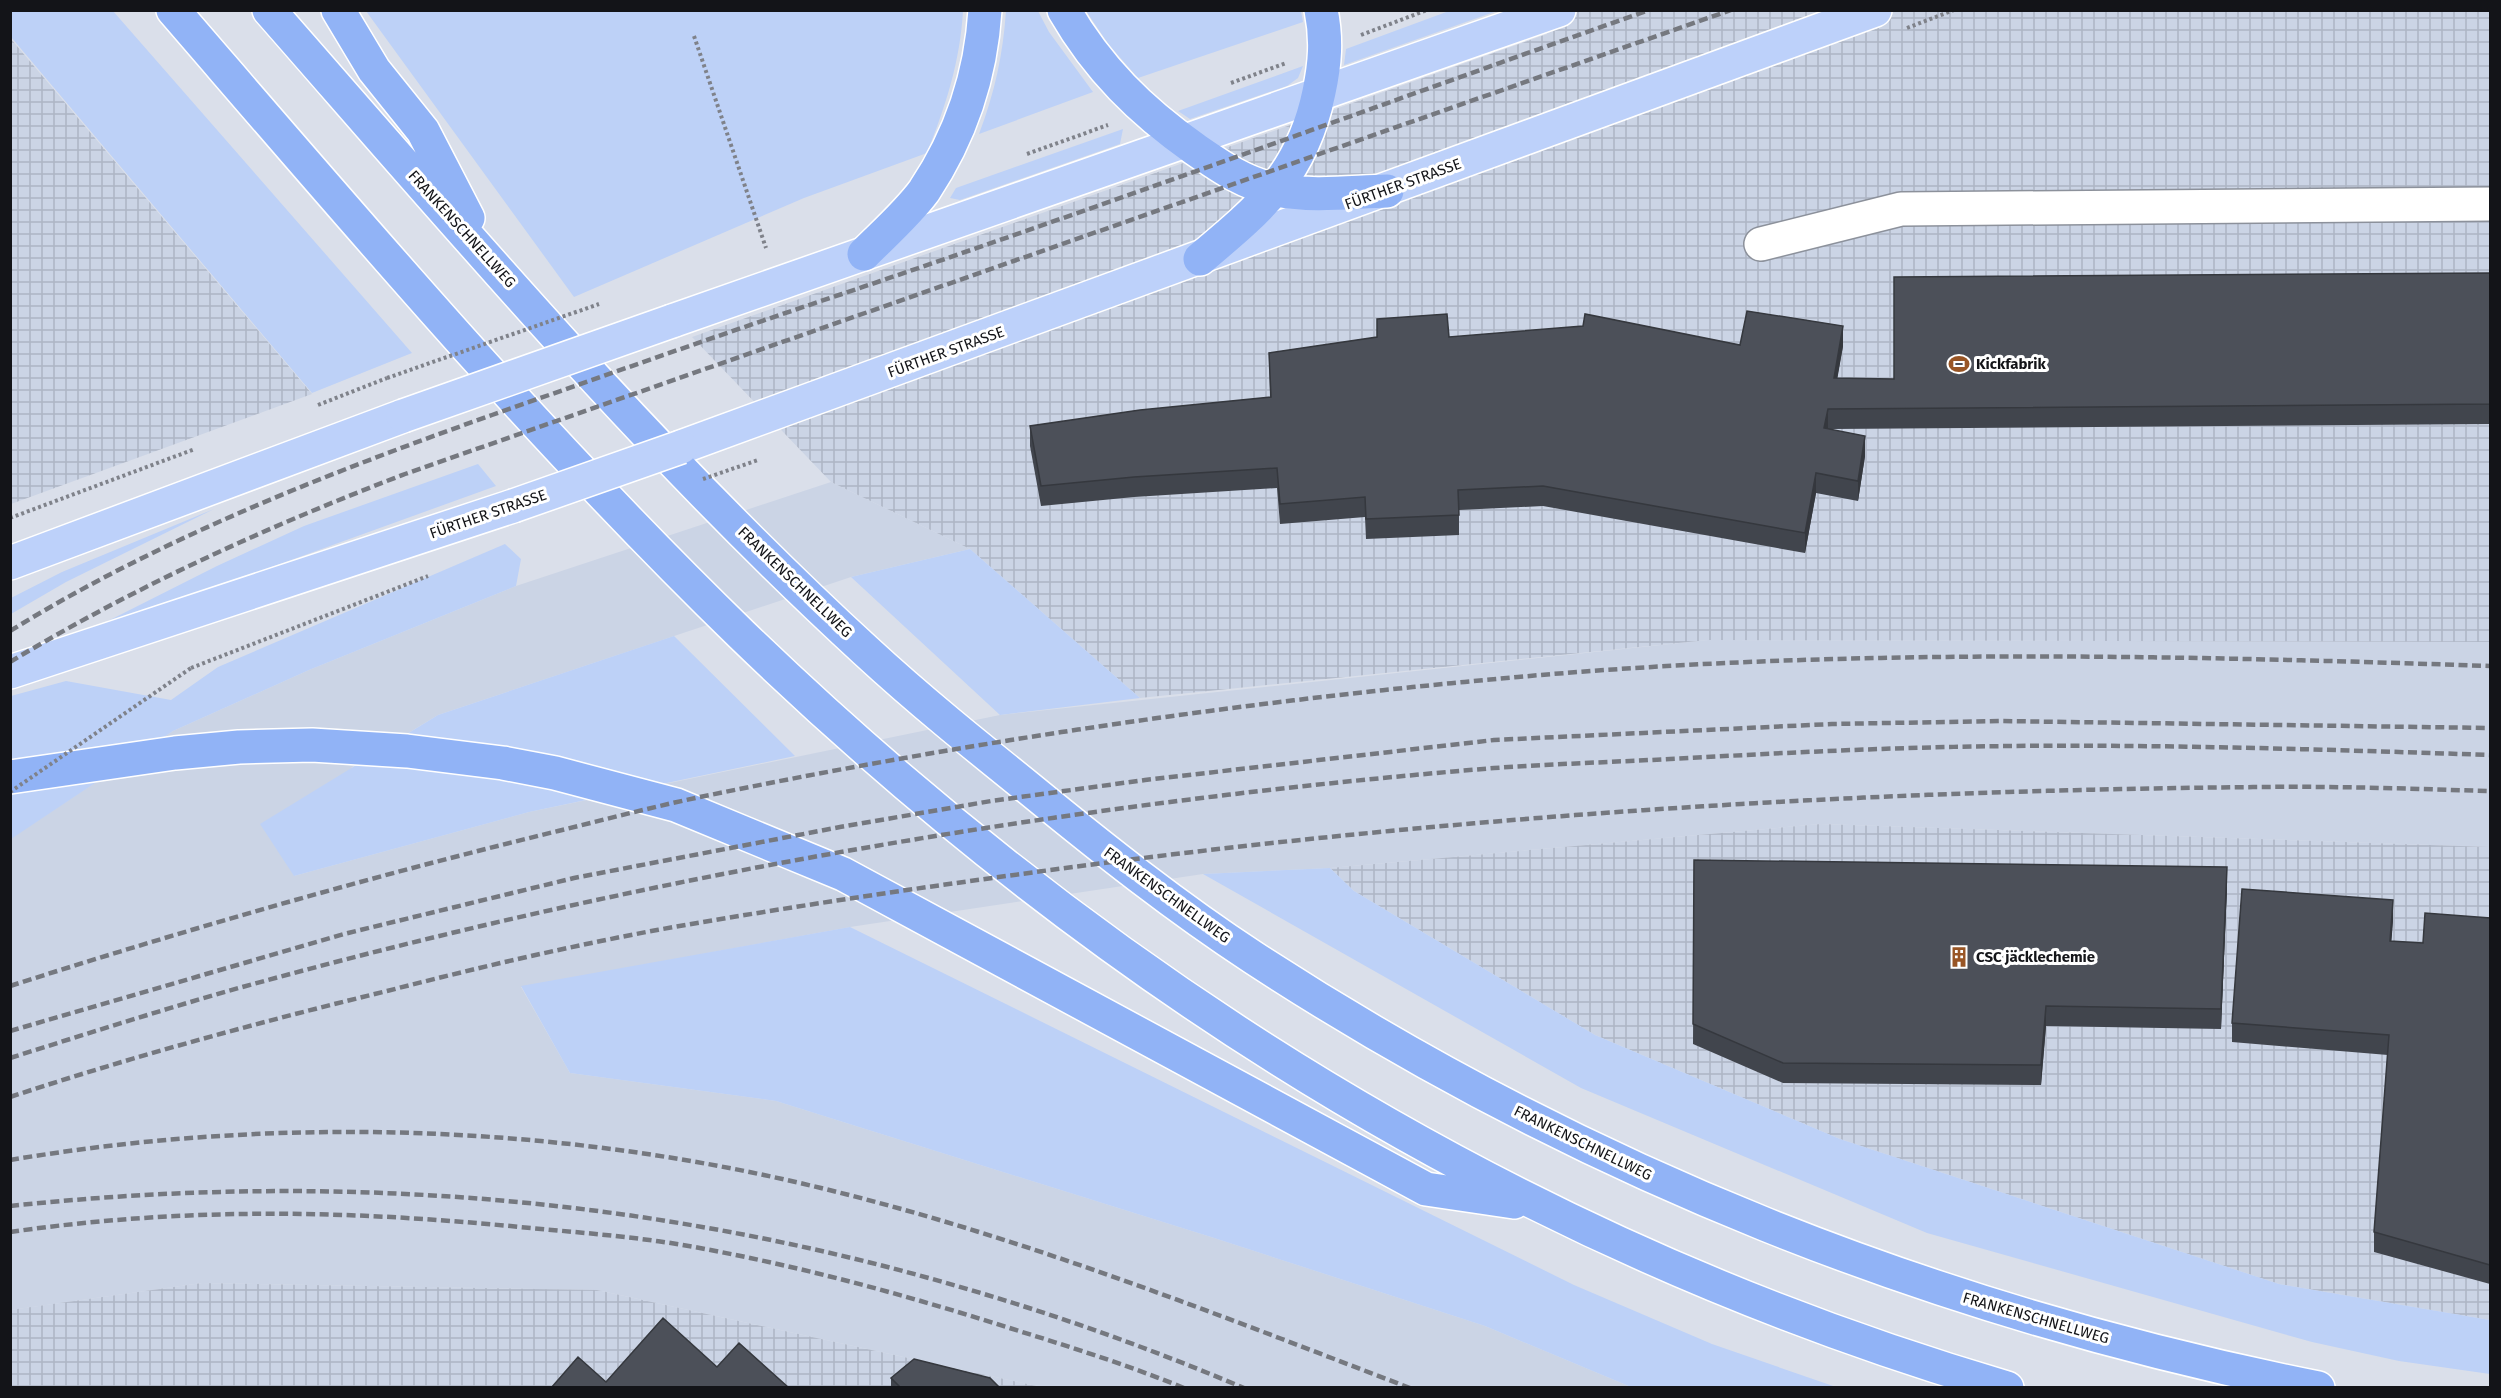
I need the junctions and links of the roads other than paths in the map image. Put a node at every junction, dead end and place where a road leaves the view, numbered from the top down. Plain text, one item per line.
1 (173, 10) edge
2 (269, 10) edge
3 (338, 10) edge
4 (985, 10) edge
5 (1064, 10) edge
6 (1321, 10) edge
7 (1559, 10) edge
8 (1875, 10) edge
9 (1318, 95) junction
10 (1184, 142) junction
11 (1275, 190) junction
12 (1387, 190) junction
13 (2490, 204) edge
14 (1761, 244) dead end
15 (864, 254) junction
16 (1200, 259) junction
17 (492, 262) junction
18 (10, 563) edge
19 (10, 672) edge
20 (10, 777) edge
21 (1536, 1205) junction
22 (2007, 1388) edge
23 (2318, 1388) edge

1 - 21 highway
2 - 17 highway, FRANKENSCHNELLWEG
3 - 17 highway
4 - 15 highway
5 - 10 highway
6 - 9 highway
7 - 9 main road
8 - 12 main road, FÜRTHER STRASSE
9 - 10 main road
9 - 11 highway
10 - 11 highway
10 - 15 main road
11 - 12 highway
11 - 16 highway
12 - 16 main road, FÜRTHER STRASSE
13 - 14 lane
15 - 18 main road, bridge
16 - 19 main road, FÜRTHER STRASSE, bridge
17 - 23 highway, FRANKENSCHNELLWEG
20 - 21 highway
21 - 22 highway

